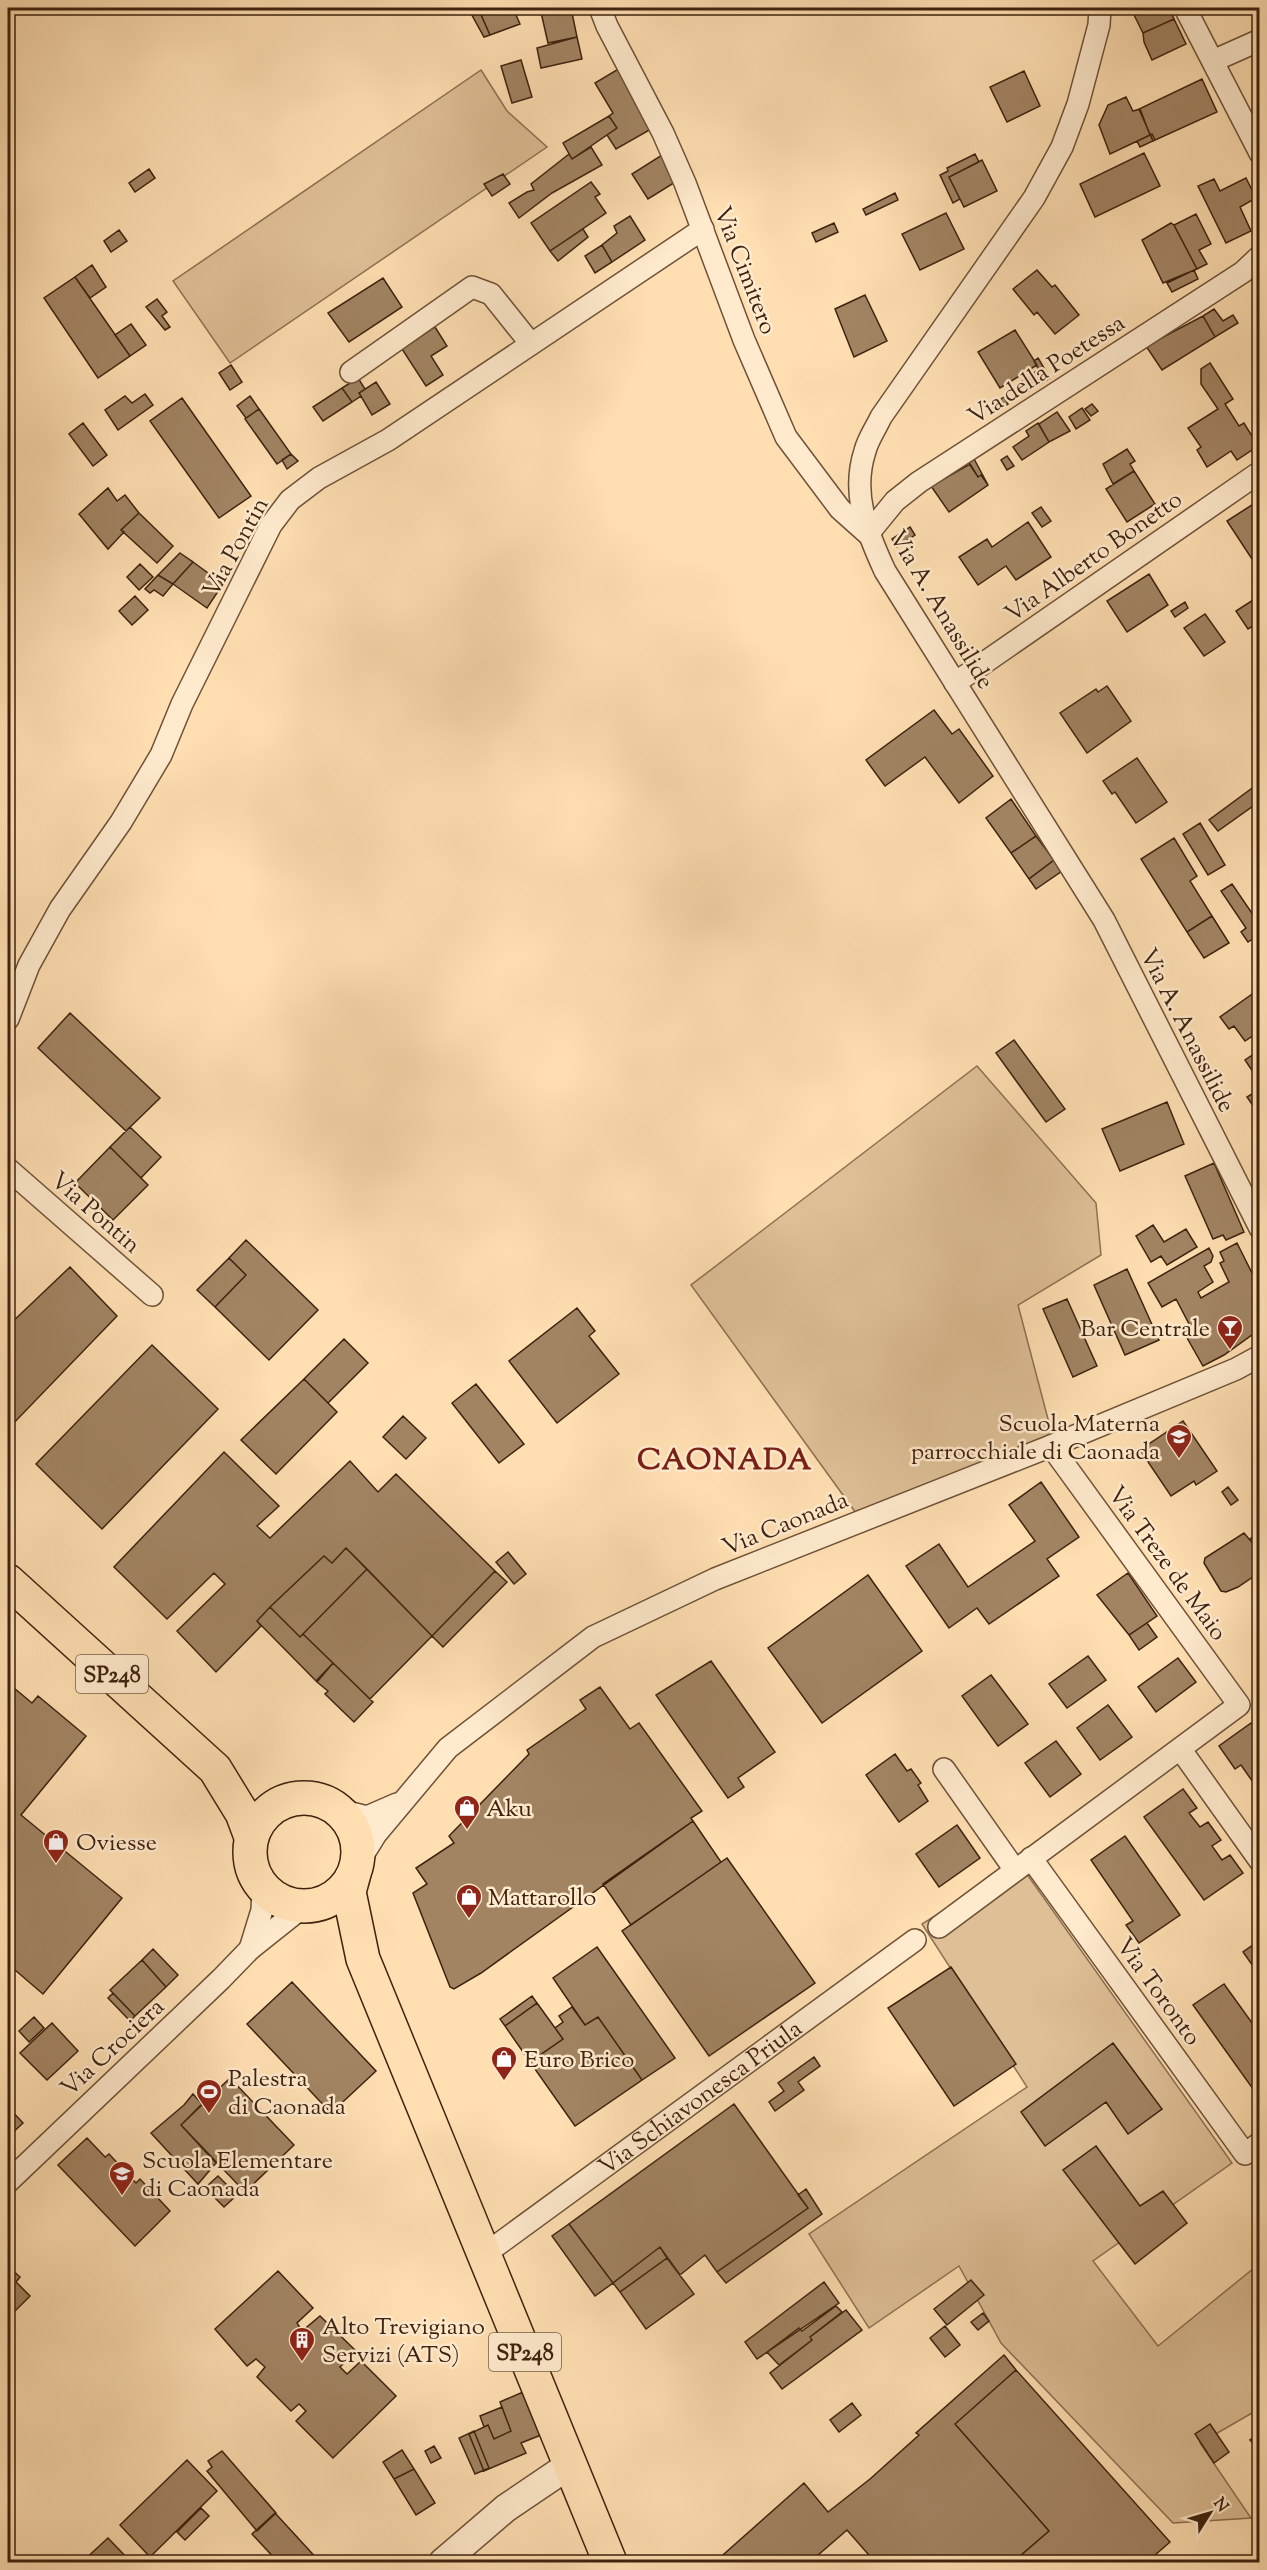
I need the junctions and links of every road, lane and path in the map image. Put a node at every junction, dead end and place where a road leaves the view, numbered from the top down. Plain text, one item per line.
1 (600, 8) edge
2 (1100, 8) edge
3 (1185, 8) edge
4 (1260, 40) edge
5 (1213, 61) junction
6 (1260, 153) edge
7 (703, 229) junction
8 (1260, 256) edge
9 (531, 344) junction
10 (351, 372) dead end
11 (1260, 472) edge
12 (868, 534) junction
13 (955, 683) junction
14 (8, 1020) edge
15 (8, 1169) edge
16 (1260, 1228) edge
17 (152, 1294) dead end
18 (1260, 1356) edge
19 (1236, 1369) junction
20 (1260, 1371) edge
21 (1051, 1446) junction
22 (8, 1581) edge
23 (1181, 1750) junction
24 (215, 1769) junction
25 (944, 1769) dead end
26 (288, 1800) junction
27 (401, 1803) junction
28 (339, 1810) junction
29 (252, 1837) junction
30 (1260, 1861) edge
31 (1023, 1864) junction
32 (355, 1869) junction
33 (263, 1887) junction
34 (309, 1905) junction
35 (939, 1927) dead end
36 (915, 1940) dead end
37 (250, 1948) junction
38 (363, 1959) junction
39 (1252, 2148) edge
40 (8, 2182) edge
41 (484, 2254) junction
42 (571, 2464) junction
43 (443, 2562) edge
44 (610, 2562) edge

1 - 7 street, Via Cimitero
2 - 12 street, Via A. Anassilide
3 - 5 street
4 - 5 street
5 - 6 street
7 - 9 street, Via Pontin
7 - 12 street, Via Cimitero
8 - 12 street, Via della Poetessa
9 - 10 street
9 - 14 street, Via Pontin
11 - 13 street, Via Alberto Bonetto
12 - 13 street, Via A. Anassilide
13 - 16 street, Via A. Anassilide
15 - 17 street, Via Pontin
18 - 19 street, Via Caonada
19 - 20 street, Via Caonada
19 - 21 street, Via Caonada
21 - 23 street, Via Treze de Maio
21 - 27 street, Via Caonada
22 - 24 main road, SP248
23 - 30 street
23 - 31 street, Via Treze de Maio
24 - 26 main road, SP248
24 - 29 main road, SP248
25 - 31 street, Via Toronto
26 - 28 main road
26 - 29 main road
27 - 28 street, Via Caonada
27 - 32 street, Via Caonada
28 - 32 main road
29 - 33 main road
31 - 35 street, Via Treze de Maio
31 - 39 street, Via Toronto
32 - 34 main road
32 - 38 main road, SP248
33 - 34 main road
33 - 37 street, Via Crociera
34 - 37 street, Via Crociera
34 - 38 main road, SP248
36 - 41 street, Via Schiavonesca Priula
37 - 40 street, Via Crociera
38 - 41 main road, SP248
41 - 42 main road, SP248
42 - 43 street
42 - 44 main road, SP248

